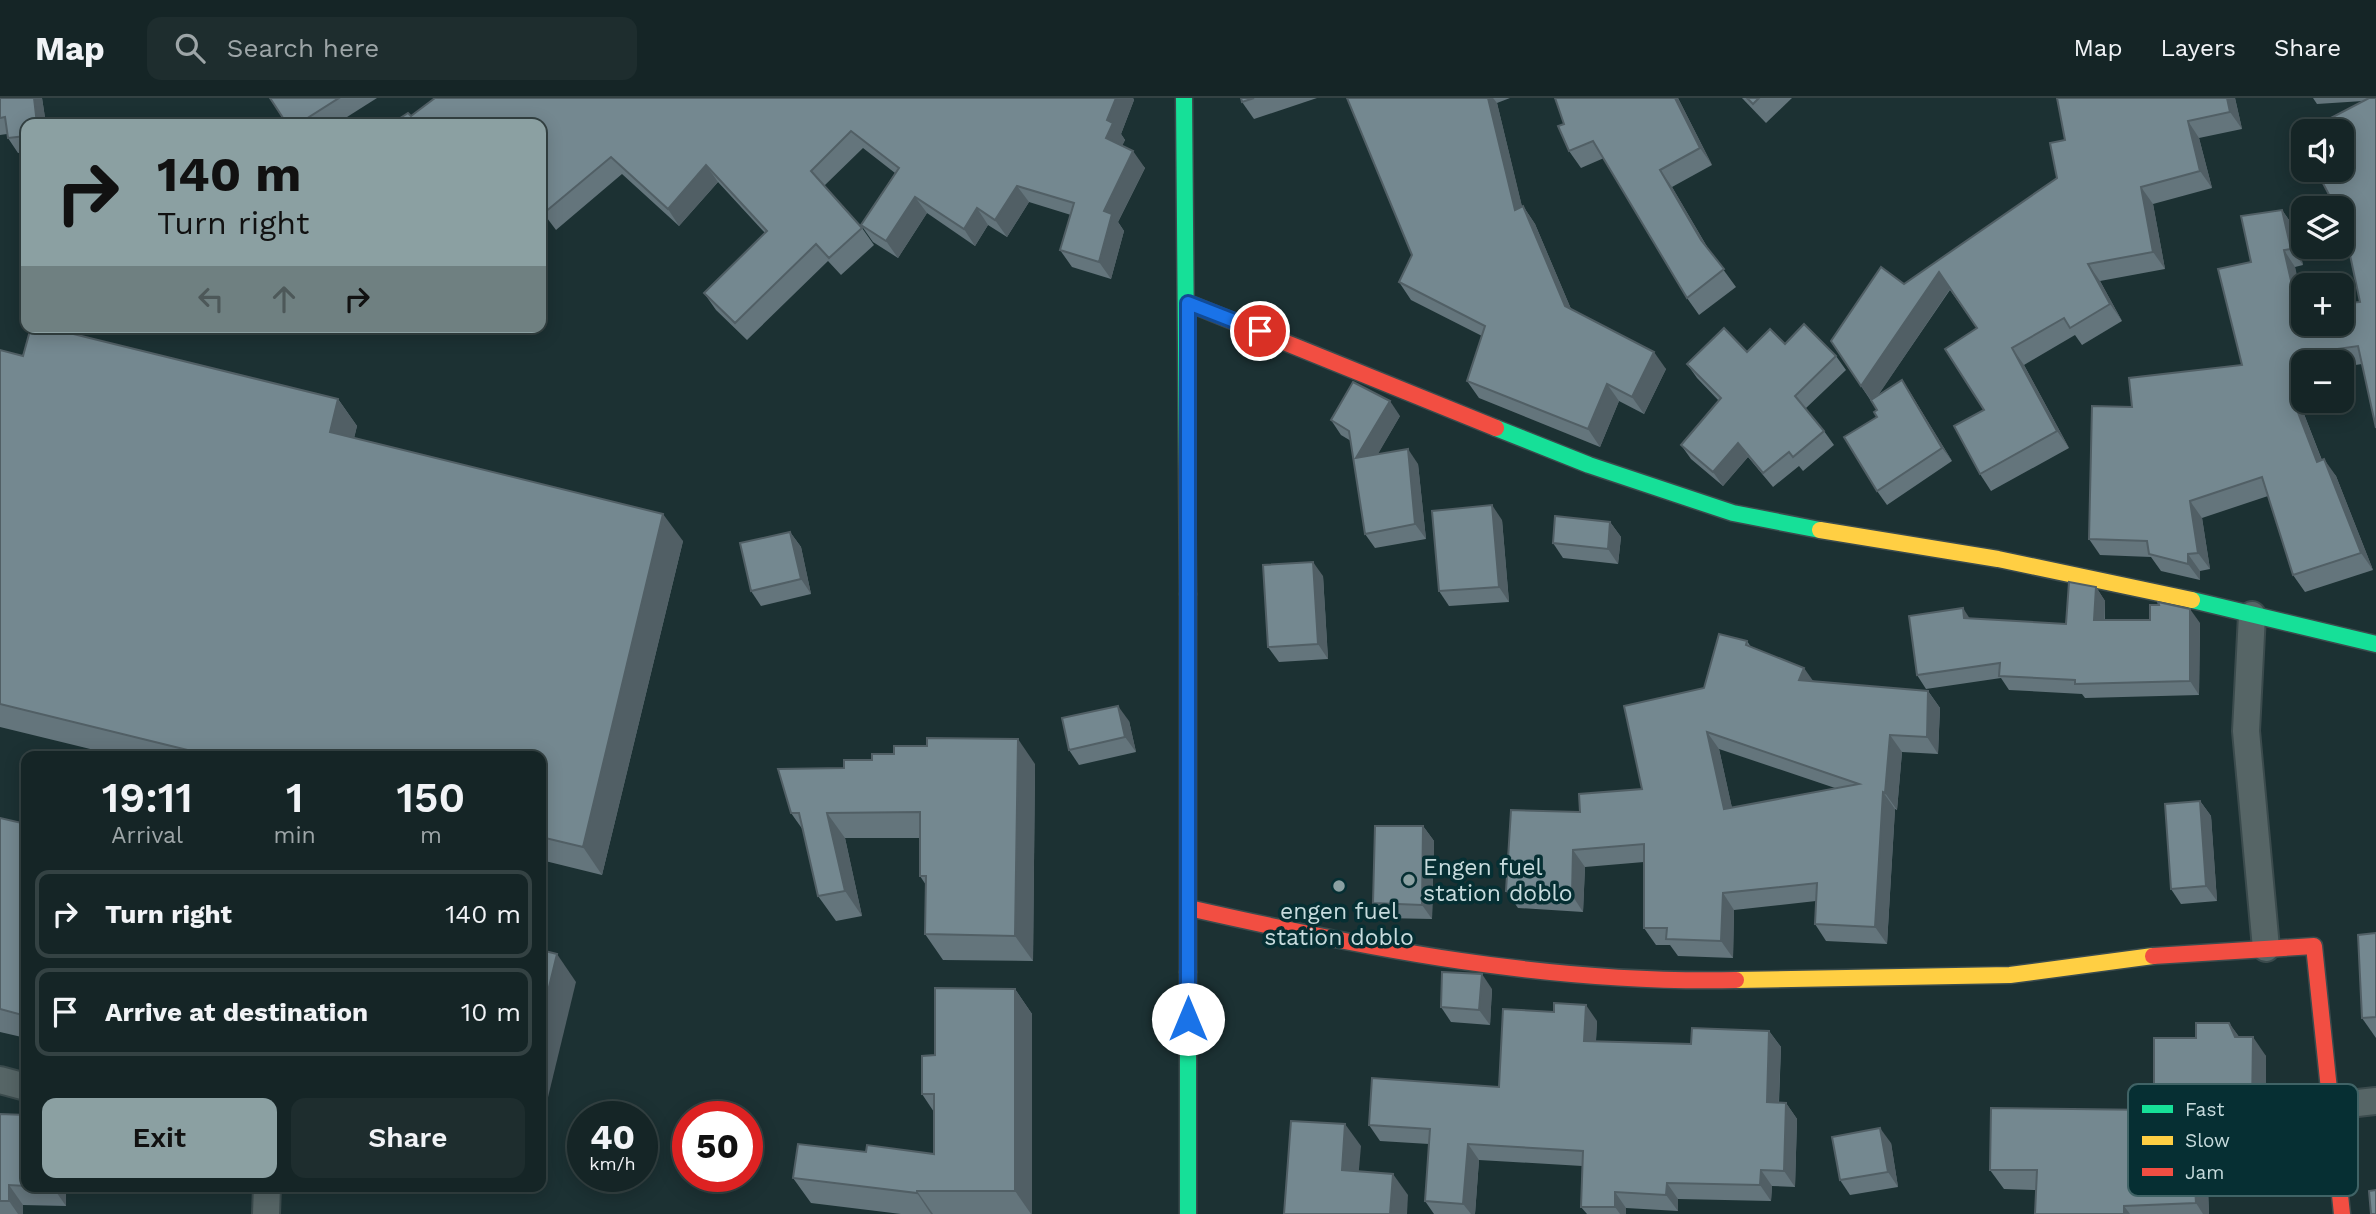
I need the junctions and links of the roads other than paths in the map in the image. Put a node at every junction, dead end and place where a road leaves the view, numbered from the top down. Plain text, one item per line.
1 (1184, 98) edge
2 (1188, 303) junction
3 (2252, 615) junction
4 (2376, 644) edge
5 (1189, 908) junction
6 (2266, 948) junction
7 (0, 1080) edge
8 (2329, 1084) edge
9 (21, 1086) edge
10 (2376, 1101) edge
11 (2358, 1103) edge
12 (267, 1192) edge
13 (2340, 1196) edge
14 (266, 1214) edge
15 (1188, 1214) edge
16 (2342, 1214) edge

1 - 2 street
2 - 3 street
2 - 5 street
3 - 4 street
3 - 6 street
5 - 6 street
5 - 15 street
6 - 8 street
7 - 9 street
10 - 11 street
12 - 14 street
13 - 16 street

